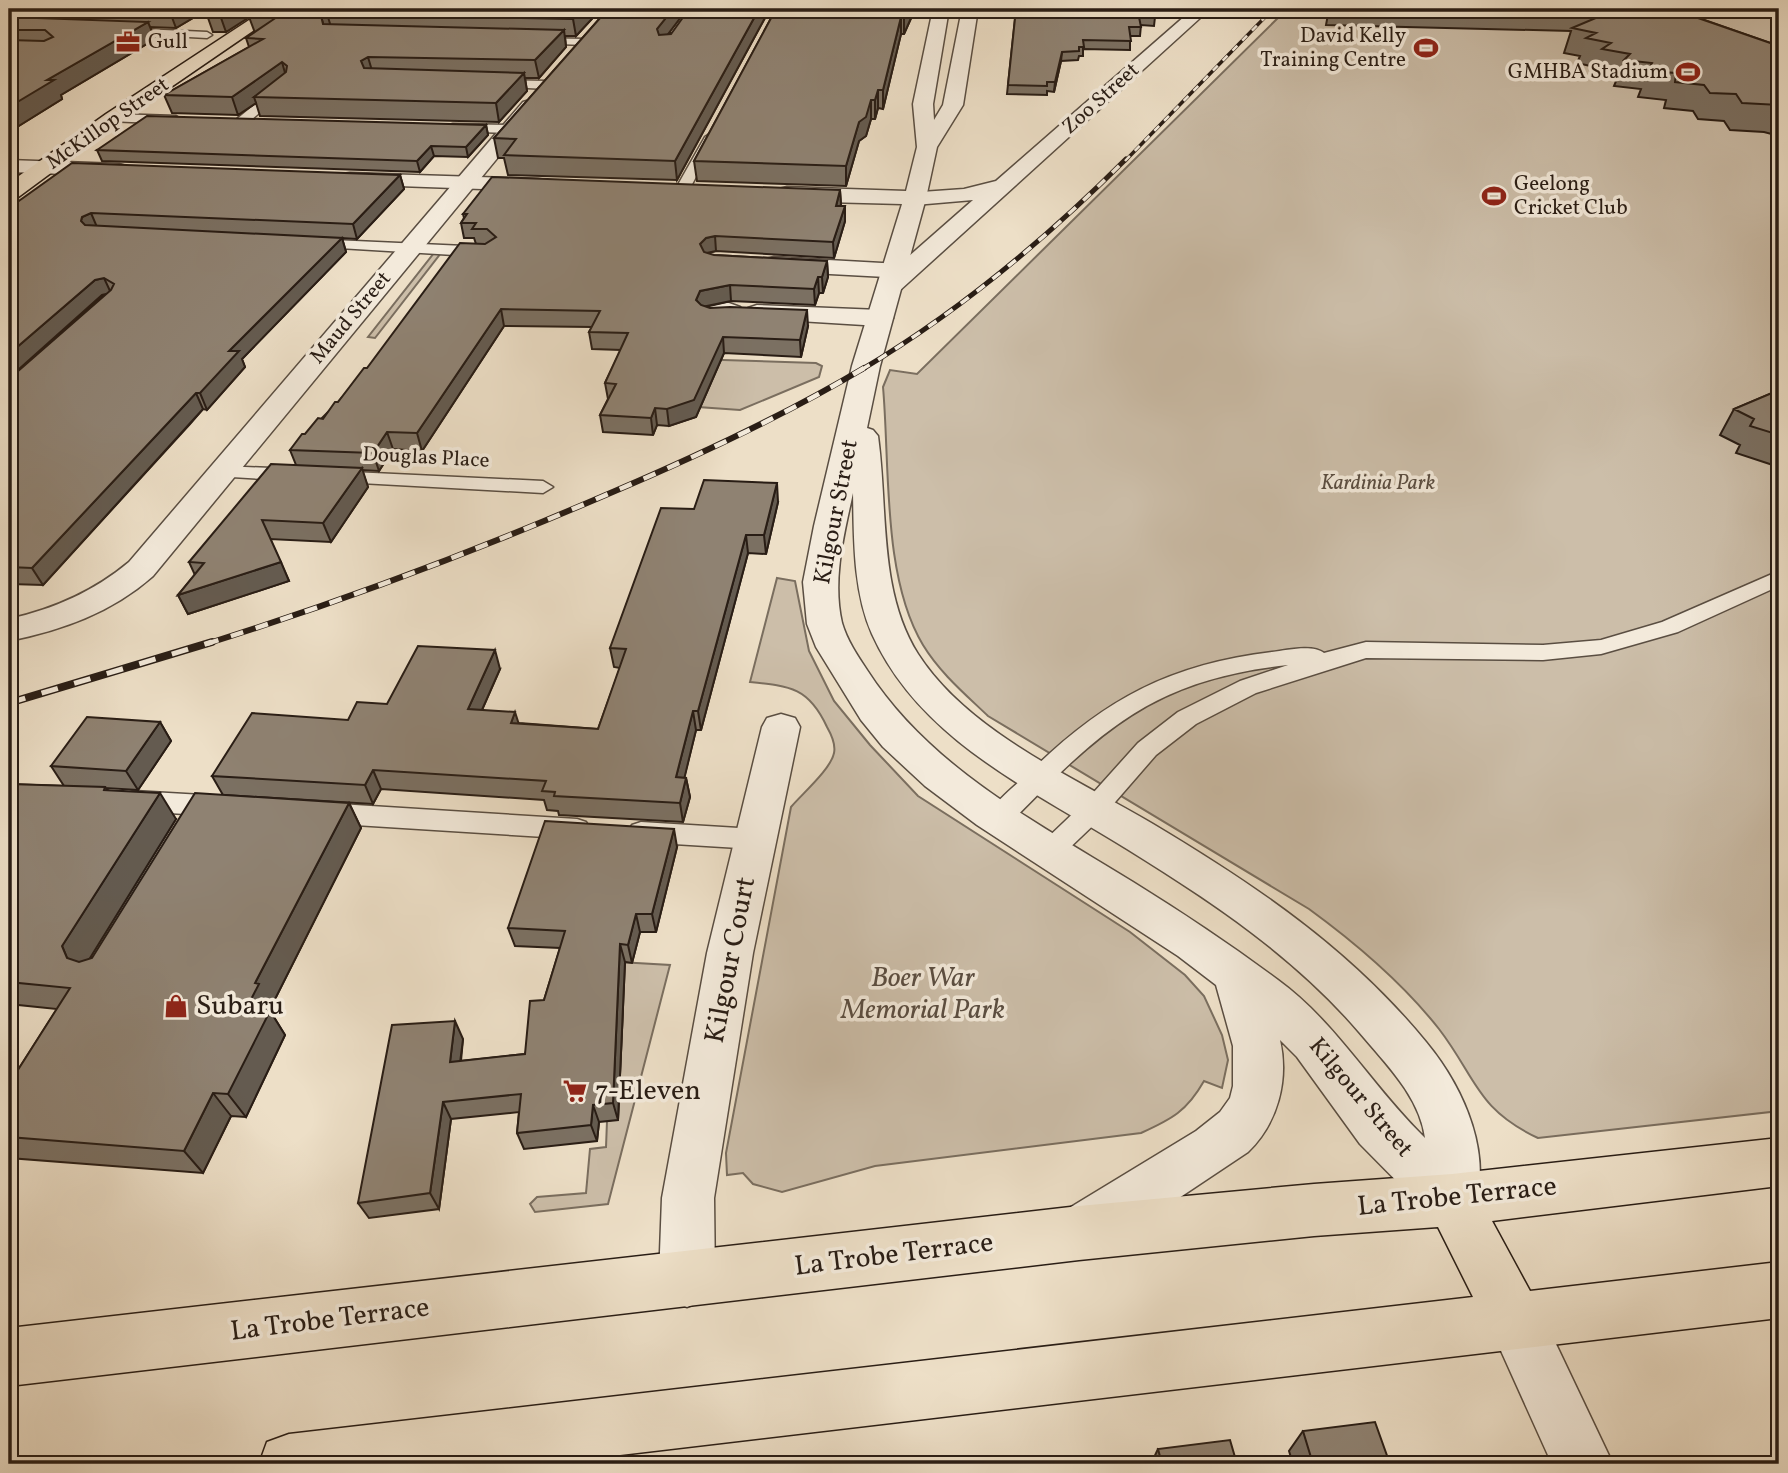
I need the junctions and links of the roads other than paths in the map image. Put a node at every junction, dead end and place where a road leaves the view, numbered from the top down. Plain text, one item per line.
1 (247, 9) edge
2 (277, 9) edge
3 (725, 9) edge
4 (941, 9) edge
5 (970, 9) edge
6 (1202, 9) edge
7 (775, 13) edge
8 (110, 30) edge
9 (593, 34) joint
10 (207, 35) junction
11 (518, 40) edge
12 (933, 53) junction
13 (964, 55) junction
14 (477, 83) edge
15 (547, 85) junction
16 (286, 86) edge
17 (90, 112) dead end
18 (113, 118) junction
19 (190, 120) edge
20 (269, 122) edge
21 (716, 127) edge
22 (436, 128) edge
23 (509, 130) junction
24 (36, 147) dead end
25 (927, 147) junction
26 (9, 165) edge
27 (44, 167) junction
28 (137, 171) edge
29 (334, 178) edge
30 (462, 182) junction
31 (554, 186) edge
32 (999, 187) junction
33 (674, 190) joint
34 (708, 191) edge
35 (9, 193) edge
36 (761, 193) edge
37 (915, 198) junction
38 (291, 242) edge
39 (409, 248) junction
40 (489, 252) edge
41 (757, 263) edge
42 (892, 279) junction
43 (720, 311) edge
44 (880, 318) junction
45 (858, 407) junction
46 (222, 472) junction
47 (543, 487) dead end
48 (1779, 578) edge
49 (9, 630) edge
50 (1343, 655) junction
51 (780, 727) dead end
52 (1040, 777) junction
53 (108, 800) edge
54 (201, 805) junction
55 (239, 808) edge
56 (1094, 808) junction
57 (302, 812) edge
58 (999, 818) junction
59 (187, 829) edge
60 (755, 839) junction
61 (1050, 851) junction
62 (1234, 972) junction
63 (1779, 1161) edge
64 (1452, 1200) junction
65 (1079, 1233) junction
66 (687, 1279) junction
67 (1779, 1290) edge
68 (1516, 1322) junction
69 (9, 1357) edge
70 (454, 1454) edge
71 (289, 1464) edge
72 (1583, 1464) edge

1 - 10 highway, McKillop Street
2 - 18 highway, McKillop Street
3 - 7 lane
4 - 12 street, Kilgour Street
5 - 13 street, Kilgour Street
6 - 32 street, Zoo Street
8 - 10 lane
9 - 11 lane
9 - 15 street, Maud Street
10 - 17 highway, McKillop Street
12 - 13 street
12 - 25 street, Kilgour Street
13 - 25 street, Kilgour Street
14 - 15 lane
15 - 23 street, Maud Street
16 - 20 lane
18 - 19 lane
18 - 27 highway, McKillop Street
21 - 33 lane
22 - 23 lane
23 - 30 street, Maud Street
24 - 26 highway, McKillop Street
25 - 37 street, Kilgour Street
26 - 27 street
27 - 28 street
27 - 35 highway, McKillop Street
29 - 30 street
30 - 31 street
30 - 39 street, Maud Street
32 - 37 street, Zoo Street
32 - 42 street, Zoo Street
33 - 34 street
36 - 37 street, Zoo Street
37 - 42 street, Kilgour Street
38 - 39 lane
39 - 40 lane
39 - 46 street, Maud Street
41 - 42 street
42 - 44 street, Kilgour Street
43 - 44 street
44 - 45 street, Kilgour Street
45 - 52 street, Kilgour Street
45 - 58 street, Kilgour Street
46 - 47 lane, Douglas Place
46 - 49 street, Maud Street
48 - 50 lane
50 - 52 lane
50 - 56 lane
51 - 60 street, Kilgour Court
52 - 56 street, Kilgour Street
52 - 58 lane
53 - 54 lane
54 - 55 lane
54 - 59 lane
56 - 61 lane
56 - 64 street, Kilgour Street
57 - 60 lane
58 - 61 street, Kilgour Street
60 - 66 street, Kilgour Court
61 - 62 street, Kilgour Street
62 - 64 street, Kilgour Street
62 - 65 street
63 - 64 highway, La Trobe Terrace
64 - 65 highway, La Trobe Terrace
64 - 68 highway
65 - 66 highway, La Trobe Terrace
66 - 69 highway, La Trobe Terrace
67 - 68 highway
68 - 70 highway
68 - 72 street
70 - 71 highway

